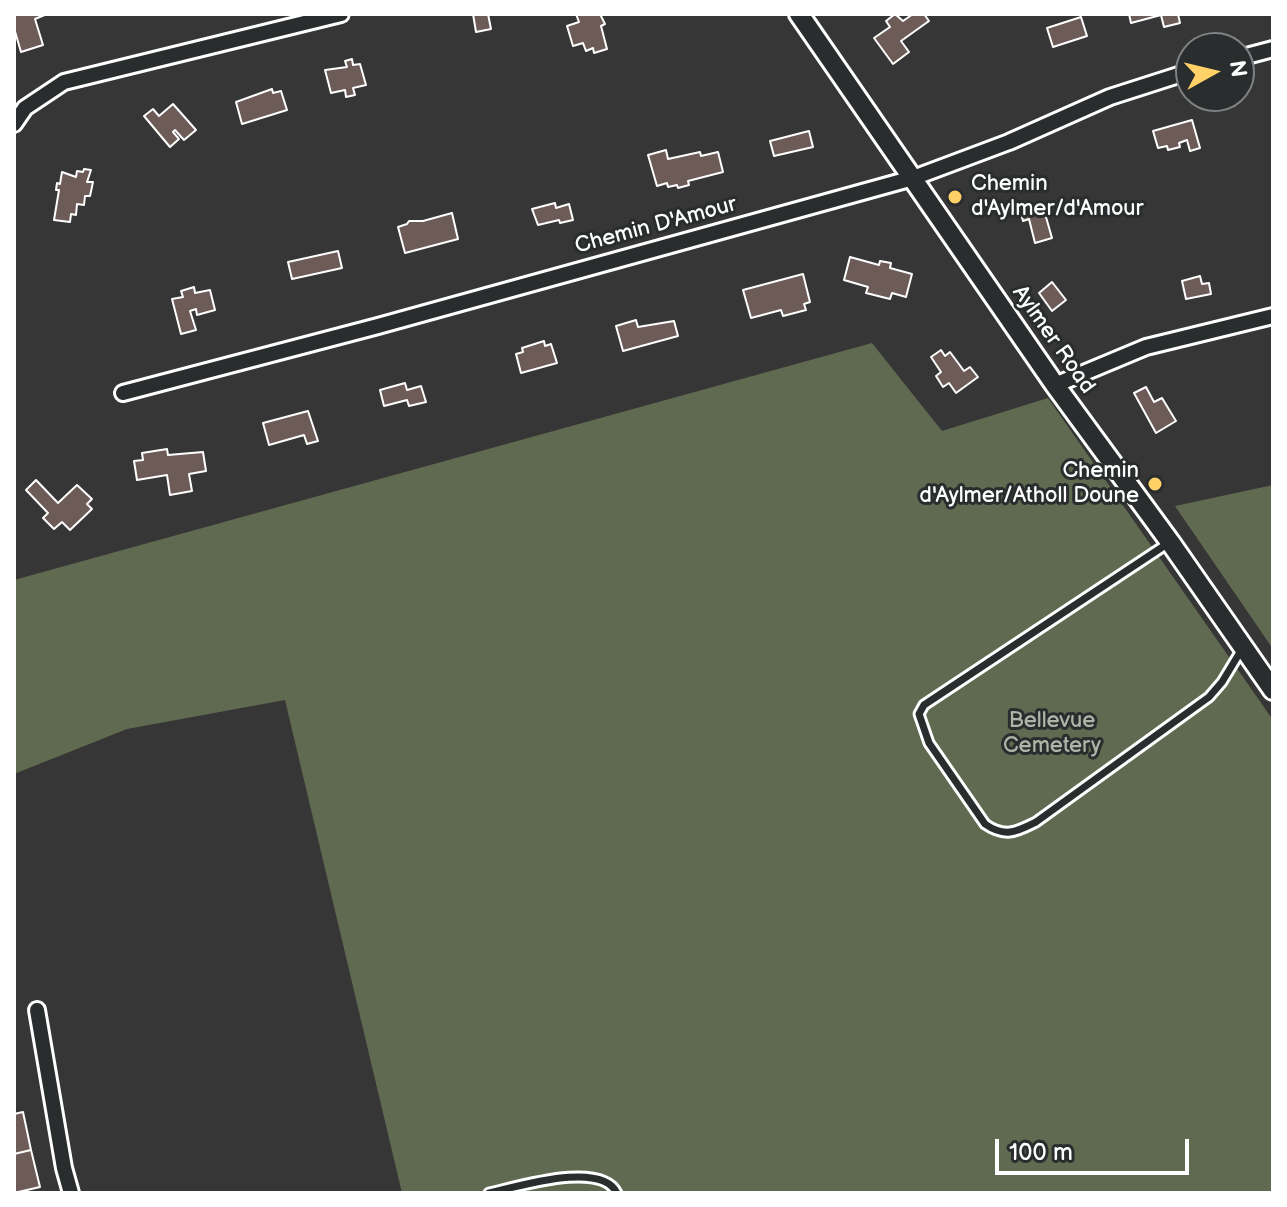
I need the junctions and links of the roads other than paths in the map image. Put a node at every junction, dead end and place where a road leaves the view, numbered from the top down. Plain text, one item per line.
1 (341, 14) edge
2 (799, 14) edge
3 (1175, 76) edge
4 (14, 124) edge
5 (913, 178) junction
6 (1273, 316) edge
7 (1055, 385) junction
8 (123, 393) dead end
9 (1170, 542) junction
10 (1243, 647) junction
11 (1273, 690) edge
12 (37, 1010) dead end
13 (71, 1193) edge
14 (489, 1193) edge
15 (617, 1193) edge

1 - 4 street
2 - 5 main road, Aylmer Road
3 - 5 street, Chemin D'Amour
5 - 7 main road, Aylmer Road
5 - 8 street, Chemin D'Amour
6 - 7 street
7 - 9 main road, Aylmer Road
9 - 10 main road, Aylmer Road
9 - 10 lane
10 - 11 main road, Aylmer Road
12 - 13 street
14 - 15 lane

